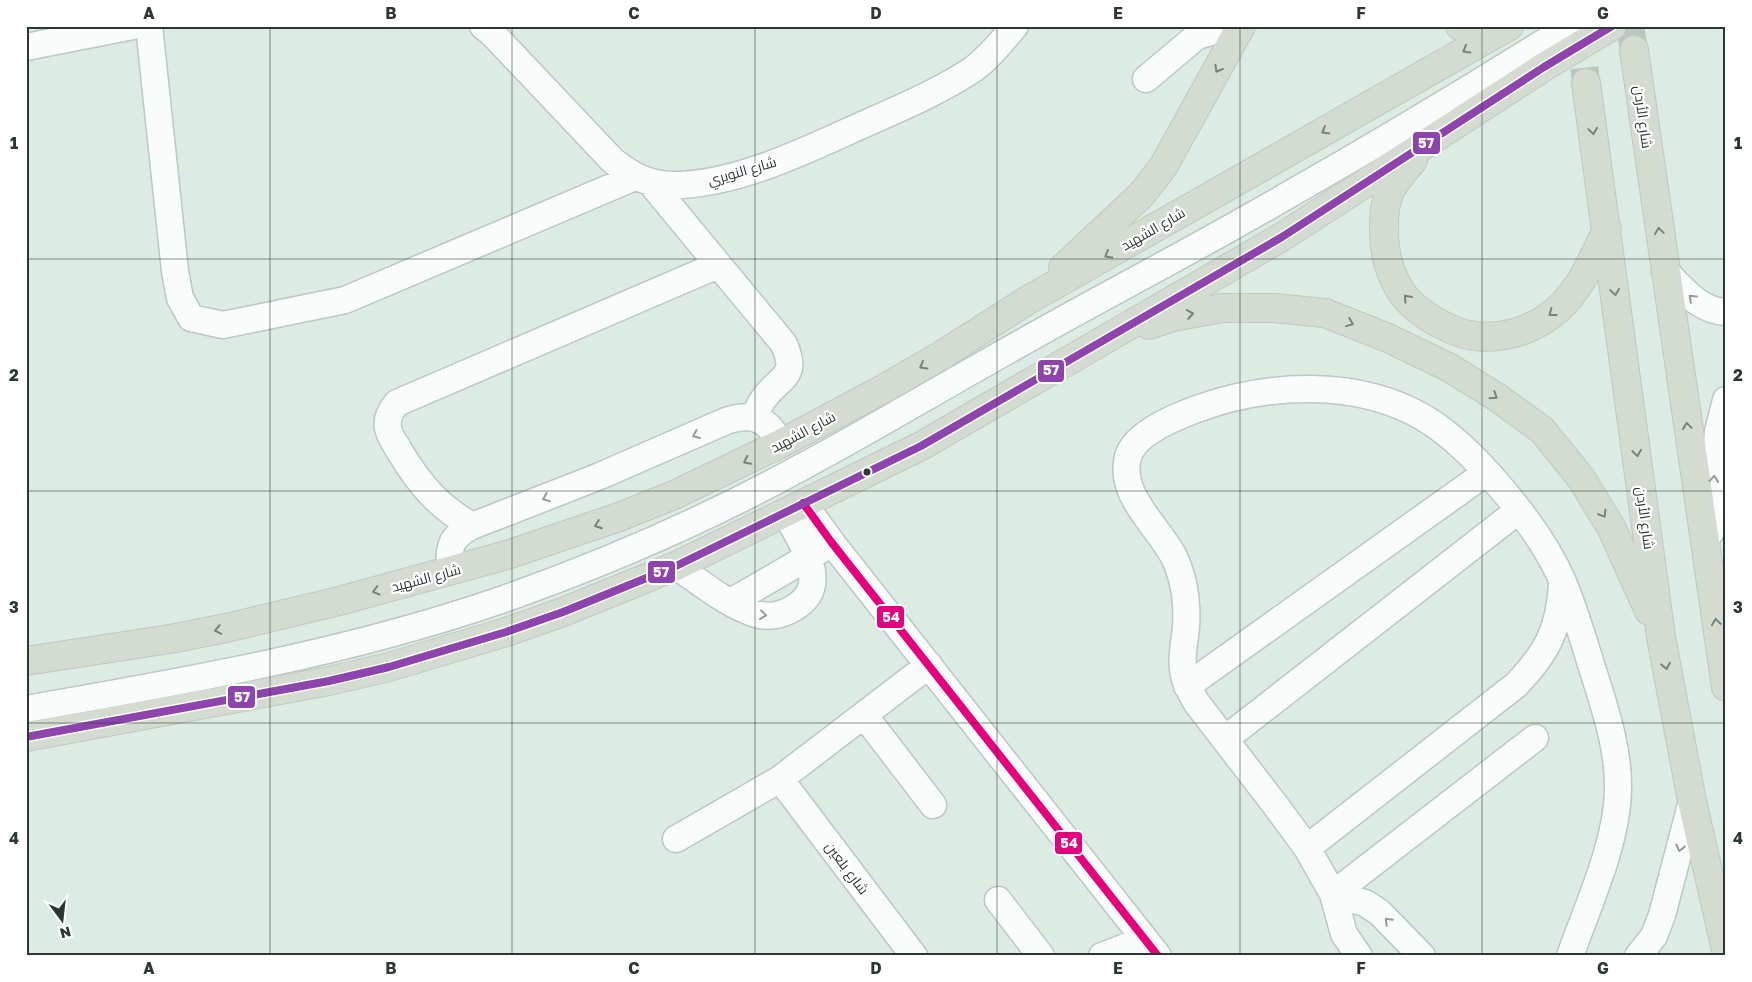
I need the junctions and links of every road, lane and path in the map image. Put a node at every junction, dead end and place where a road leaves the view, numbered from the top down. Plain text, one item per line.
1 (133, 26) edge
2 (150, 26) edge
3 (1015, 26) edge
4 (1232, 26) edge
5 (1241, 26) edge
6 (1460, 26) edge
7 (1472, 26) edge
8 (1509, 26) edge
9 (1550, 26) edge
10 (1570, 26) edge
11 (1612, 26) edge
12 (490, 29) edge
13 (26, 47) edge
14 (1634, 50) tunnel mouth
15 (1146, 80) dead end
16 (1586, 83) tunnel mouth
17 (1471, 114) junction
18 (642, 179) junction
19 (1607, 229) junction
20 (718, 265) junction
21 (1665, 271) junction
22 (1028, 300) junction
23 (1726, 312) edge
24 (1078, 354) junction
25 (1726, 400) edge
26 (754, 418) junction
27 (780, 444) junction
28 (1721, 450) edge
29 (1487, 472) junction
30 (794, 508) junction
31 (1519, 510) junction
32 (472, 526) junction
33 (832, 543) junction
34 (809, 557) junction
35 (1707, 562) junction
36 (676, 566) junction
37 (450, 571) junction
38 (1562, 580) junction
39 (731, 602) junction
40 (1661, 637) junction
41 (26, 661) edge
42 (930, 665) junction
43 (1187, 686) junction
44 (1726, 687) edge
45 (26, 698) edge
46 (26, 709) edge
47 (864, 715) junction
48 (26, 737) edge
49 (1535, 738) dead end
50 (1225, 739) junction
51 (780, 779) junction
52 (1692, 801) junction
53 (933, 805) dead end
54 (676, 839) dead end
55 (1307, 848) junction
56 (1333, 894) junction
57 (998, 900) dead end
58 (1151, 948) edge
59 (1726, 950) edge
60 (914, 956) edge
61 (1041, 956) edge
62 (1102, 956) edge
63 (1359, 956) edge
64 (1422, 956) edge
65 (1570, 956) edge
66 (1638, 956) edge

1 - 13 street
2 - 18 street
3 - 18 street, شارع النويري
4 - 15 street
5 -> 22 highway
6 - 7 highway
8 -> 22 highway, شارع الشهيد
9 - 45 street
10 - 46 street
11 - 17 highway
12 - 18 street, شارع النويري
21 -> 14 highway, شارع الأردن
16 -> 19 highway, شارع الأردن
19 -> 17 highway
17 - 24 highway
18 - 20 street
19 -> 40 highway, شارع الأردن
20 - 26 street
20 - 32 street
23 -> 21 street
35 -> 21 highway, شارع الأردن
22 -> 27 highway, شارع الشهيد
24 - 30 highway
24 -> 40 highway
25 - 28 street
26 - 27 street
26 -> 32 street
27 -> 37 highway, شارع الشهيد
35 -> 28 street
29 - 31 street
29 - 43 street
29 - 43 street
30 - 33 street
30 - 34 street
30 - 36 highway
31 - 38 street
31 - 50 street
32 - 37 street
33 - 34 street
33 - 42 street
34 - 39 street
39 -> 34 street
44 -> 35 highway, شارع الأردن
36 - 39 street
36 - 48 highway
37 -> 41 highway, شارع الشهيد
38 - 55 street
38 - 65 street
40 -> 52 highway, شارع الأردن
42 - 47 street
42 - 58 street
43 - 50 street
47 - 51 street
47 - 53 street
49 - 56 street
50 - 55 street
51 - 54 street
51 - 60 street, شارع بلعين
52 - 59 highway, شارع الأردن
52 -> 66 street
55 - 56 street
56 - 63 street
64 -> 56 street
57 - 61 street
58 - 62 street

